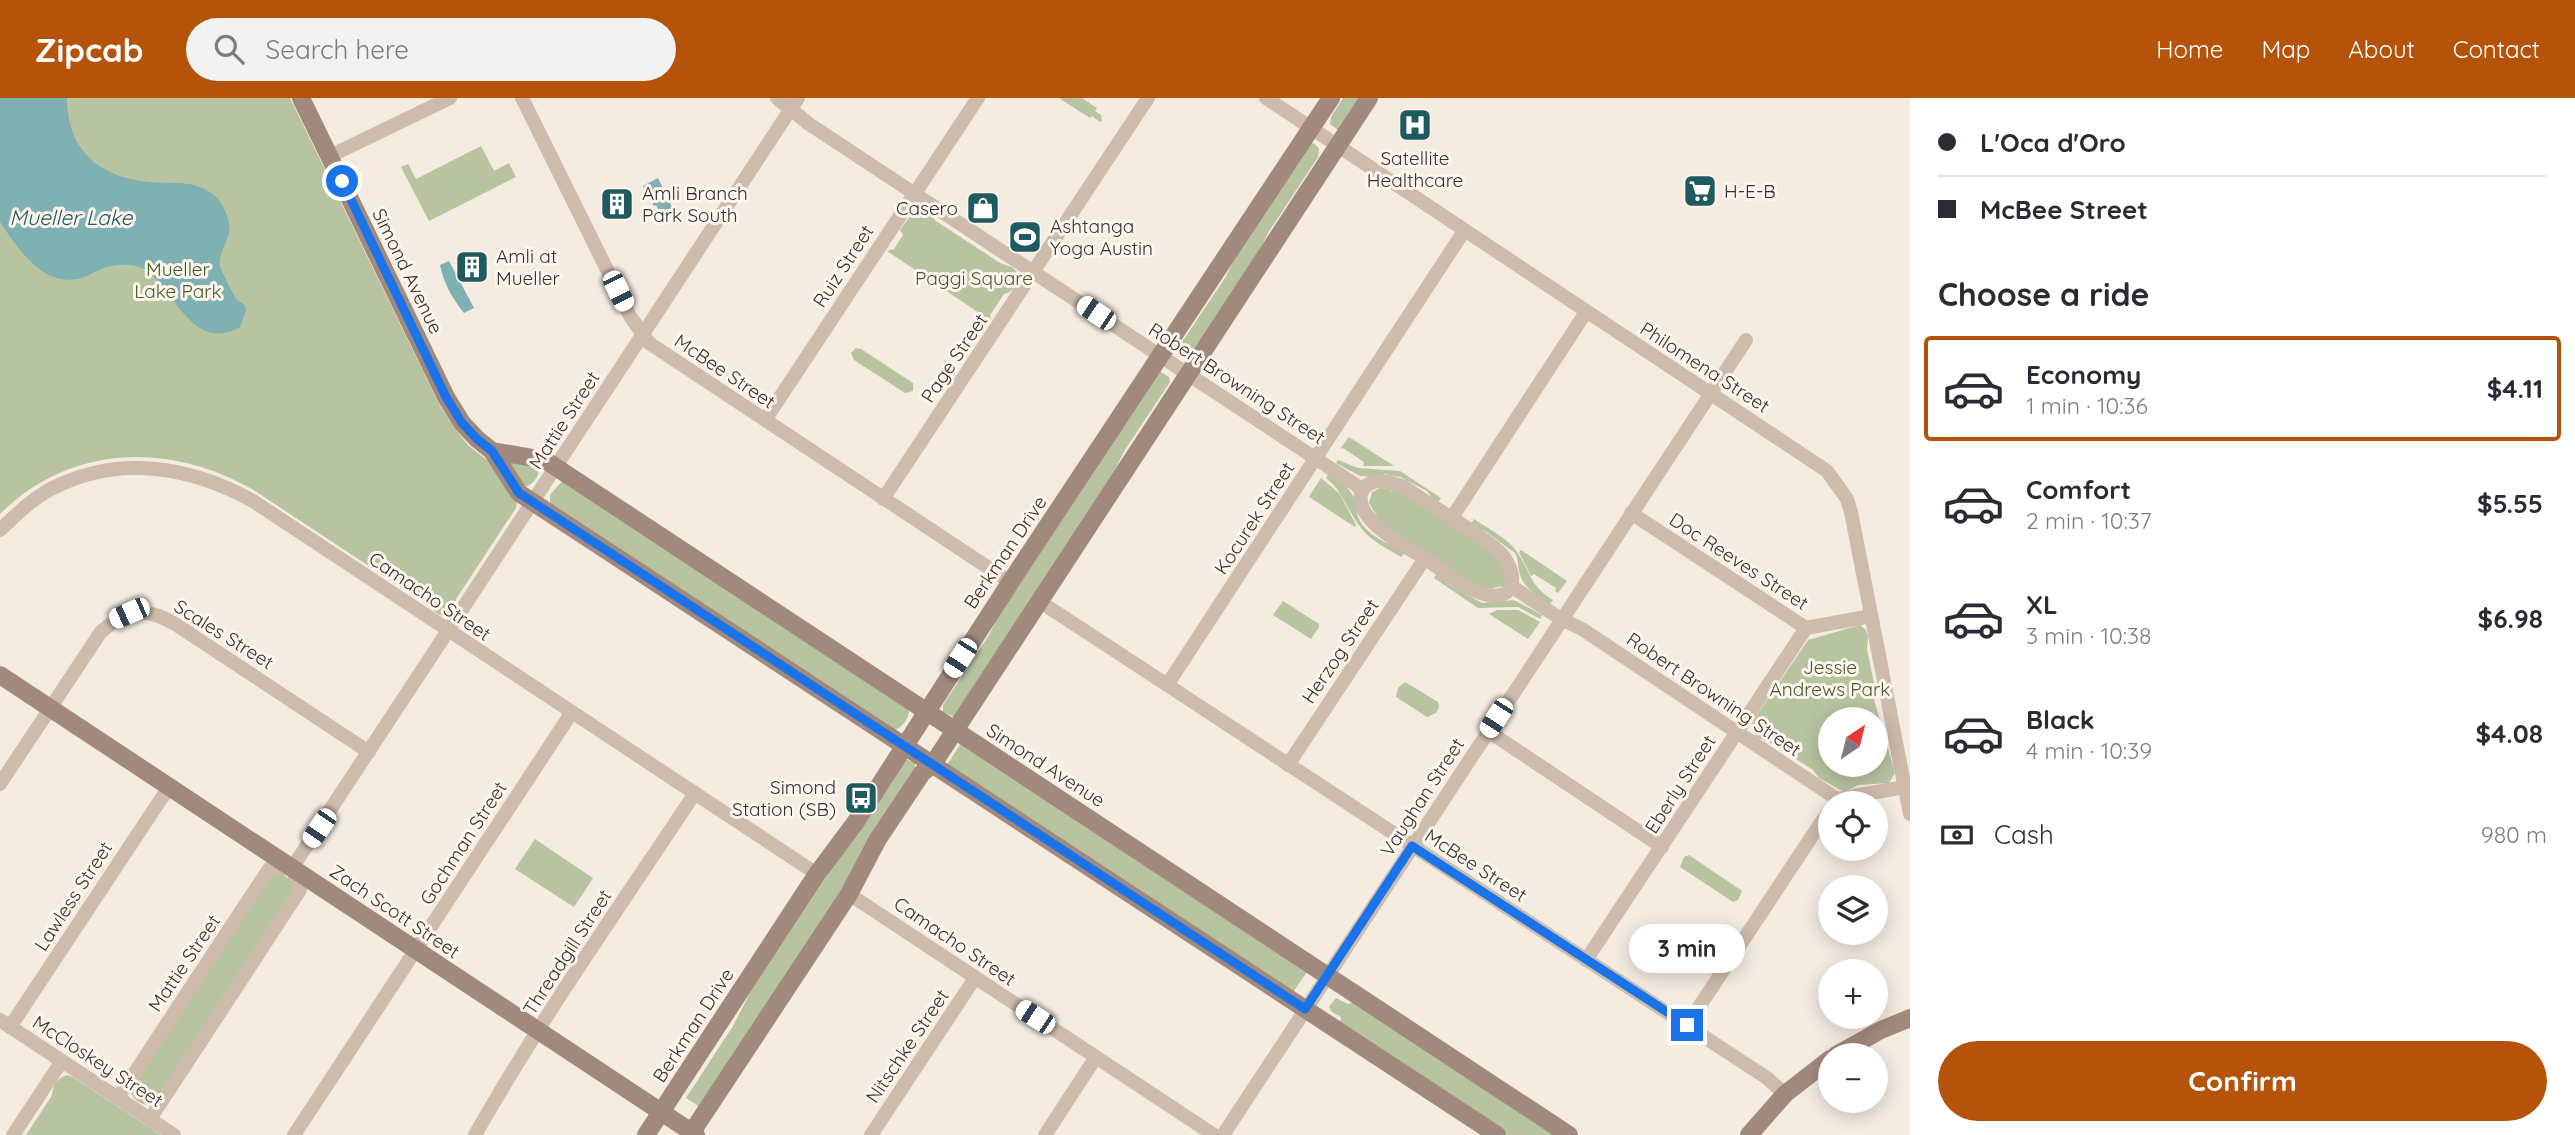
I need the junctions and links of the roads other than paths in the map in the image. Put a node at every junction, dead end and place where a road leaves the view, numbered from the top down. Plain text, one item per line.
1 (300, 98) edge
2 (450, 98) edge
3 (522, 98) edge
4 (777, 98) edge
5 (978, 98) edge
6 (1148, 98) edge
7 (1266, 98) edge
8 (1331, 98) edge
9 (1369, 98) edge
10 (794, 104) edge
11 (1311, 128) junction
12 (1338, 145) junction
13 (330, 156) junction
14 (914, 193) junction
15 (1464, 231) junction
16 (1033, 271) junction
17 (1586, 312) junction
18 (643, 335) junction
19 (1746, 340) dead end
20 (1161, 356) junction
21 (1188, 373) junction
22 (1711, 394) junction
23 (765, 420) junction
24 (492, 451) junction
25 (1317, 458) junction
26 (556, 467) junction
27 (1362, 489) junction
28 (883, 499) junction
29 (534, 502) junction
30 (1631, 513) junction
31 (1451, 519) junction
32 (0, 530) edge
33 (1424, 558) junction
34 (1010, 582) junction
35 (1511, 586) junction
36 (1039, 601) junction
37 (1871, 616) junction
38 (1561, 619) junction
39 (1806, 628) junction
40 (449, 631) junction
41 (0, 675) edge
42 (1167, 685) junction
43 (49, 708) junction
44 (926, 711) junction
45 (572, 712) junction
46 (955, 730) junction
47 (1488, 732) junction
48 (1737, 732) junction
49 (903, 745) junction
50 (369, 752) junction
51 (933, 764) junction
52 (1287, 765) junction
53 (0, 784) edge
54 (169, 787) junction
55 (1905, 787) junction
56 (1818, 791) edge
57 (1887, 791) edge
58 (695, 793) junction
59 (1910, 814) edge
60 (1818, 827) edge
61 (1412, 846) junction
62 (1662, 846) junction
63 (292, 869) junction
64 (817, 874) junction
65 (849, 894) junction
66 (415, 950) junction
67 (1586, 960) junction
68 (1327, 976) junction
69 (975, 978) junction
70 (1305, 1009) junction
71 (1910, 1018) edge
72 (5, 1023) edge
73 (1687, 1025) junction
74 (539, 1031) junction
75 (1858, 1043) edge
76 (1096, 1057) junction
77 (62, 1061) junction
78 (1818, 1068) edge
79 (1785, 1094) junction
80 (118, 1098) junction
81 (662, 1112) junction
82 (150, 1119) junction
83 (692, 1134) edge
84 (13, 1135) edge
85 (174, 1135) edge
86 (294, 1135) edge
87 (475, 1135) edge
88 (646, 1135) edge
89 (871, 1135) edge
90 (1045, 1135) edge
91 (1214, 1135) edge
92 (1223, 1135) edge
93 (1497, 1135) edge
94 (1569, 1135) edge
95 (1749, 1135) edge

1 - 13 street, Simond Avenue
2 - 13 street
3 - 18 street, McBee Street
4 - 10 street, Robert Browning Street
5 - 14 street, Ruiz Street
6 - 16 street, Page Street
7 - 11 street, Philomena Street
8 - 11 street, Berkman Drive
9 - 12 street
10 - 14 street, Robert Browning Street
10 - 18 street, Mattie Street
11 - 12 street, Philomena Street
11 - 20 street, Berkman Drive
12 - 15 street, Philomena Street
12 - 21 street
13 - 24 street, Simond Avenue
14 - 16 street, Robert Browning Street
14 - 23 street, Ruiz Street
15 - 17 street, Philomena Street
15 - 25 street, Kocurek Street
16 - 20 street, Robert Browning Street
16 - 28 street, Page Street
17 - 22 street, Philomena Street
17 - 31 street
18 - 23 street, McBee Street
18 - 26 street, Mattie Street
19 - 22 street, Vaughan Street
20 - 21 street, Robert Browning Street
20 - 34 street, Berkman Drive
21 - 25 street, Robert Browning Street
21 - 36 street
22 - 30 street, Vaughan Street
22 - 37 street, Philomena Street
23 - 28 street, McBee Street
24 - 26 street, Simond Avenue
24 - 29 street, Simond Avenue
25 - 27 street, Robert Browning Street
25 - 42 street, Kocurek Street
26 - 29 street, Mattie Street
26 - 44 street, Simond Avenue
27 - 31 street
27 - 33 street
28 - 34 street, McBee Street
29 - 40 street, Mattie Street
29 - 49 street, Simond Avenue
30 - 38 street, Vaughan Street
30 - 39 street, Doc Reeves Street
31 - 35 street
32 - 40 street, Camacho Street
33 - 35 street
33 - 52 street, Herzog Street
34 - 44 street, Berkman Drive
35 - 38 street, Robert Browning Street
36 - 42 street, McBee Street
36 - 46 street
37 - 39 street, Doc Reeves Street
37 - 55 street, Philomena Street
38 - 47 street, Vaughan Street
38 - 48 street, Robert Browning Street
39 - 48 street, Eberly Street
40 - 45 street, Camacho Street
40 - 50 street, Mattie Street
41 - 43 street, Zach Scott Street
42 - 52 street, McBee Street
43 - 50 street, Scales Street
43 - 53 street, Scales Street
43 - 54 street, Zach Scott Street
44 - 46 street, Simond Avenue
44 - 49 street, Berkman Drive
45 - 58 street, Camacho Street
45 - 66 street, Gochman Street
46 - 51 street
46 - 68 street, Simond Avenue
47 - 61 street, Vaughan Street
47 - 62 street
48 - 56 street, Robert Browning Street
48 - 62 street, Eberly Street
49 - 51 street, Simond Avenue
49 - 64 street, Berkman Drive
50 - 63 street, Mattie Street
51 - 65 street
51 - 70 street, Simond Avenue
52 - 61 street, McBee Street
54 - 63 street, Zach Scott Street
54 - 72 street, Lawless Street
55 - 57 street
55 - 59 street, Philomena Street
58 - 64 street, Camacho Street
58 - 74 street, Threadgill Street
60 - 73 street
61 - 67 street, McBee Street
61 - 68 street, Vaughan Street
62 - 67 street, Eberly Street
63 - 66 street, Zach Scott Street
63 - 80 street, Mattie Street
63 - 82 street
64 - 81 street, Berkman Drive
65 - 69 street, Camacho Street
65 - 83 street
66 - 74 street, Zach Scott Street
66 - 86 street, Gochman Street
67 - 73 street, McBee Street
68 - 70 street, Vaughan Street
68 - 94 street, Simond Avenue
69 - 76 street, Camacho Street
69 - 89 street, Nitschke Street
70 - 92 street, Vaughan Street
70 - 93 street, Simond Avenue
71 - 75 street
72 - 77 street, McCloskey Street
73 - 79 street, McBee Street
74 - 81 street, Zach Scott Street
74 - 87 street, Threadgill Street
76 - 90 street
76 - 91 street, Camacho Street
77 - 80 street, McCloskey Street
77 - 84 street
78 - 79 street
79 - 95 street
80 - 82 street, McCloskey Street
81 - 83 street, Zach Scott Street
81 - 88 street, Berkman Drive
82 - 85 street, McCloskey Street

